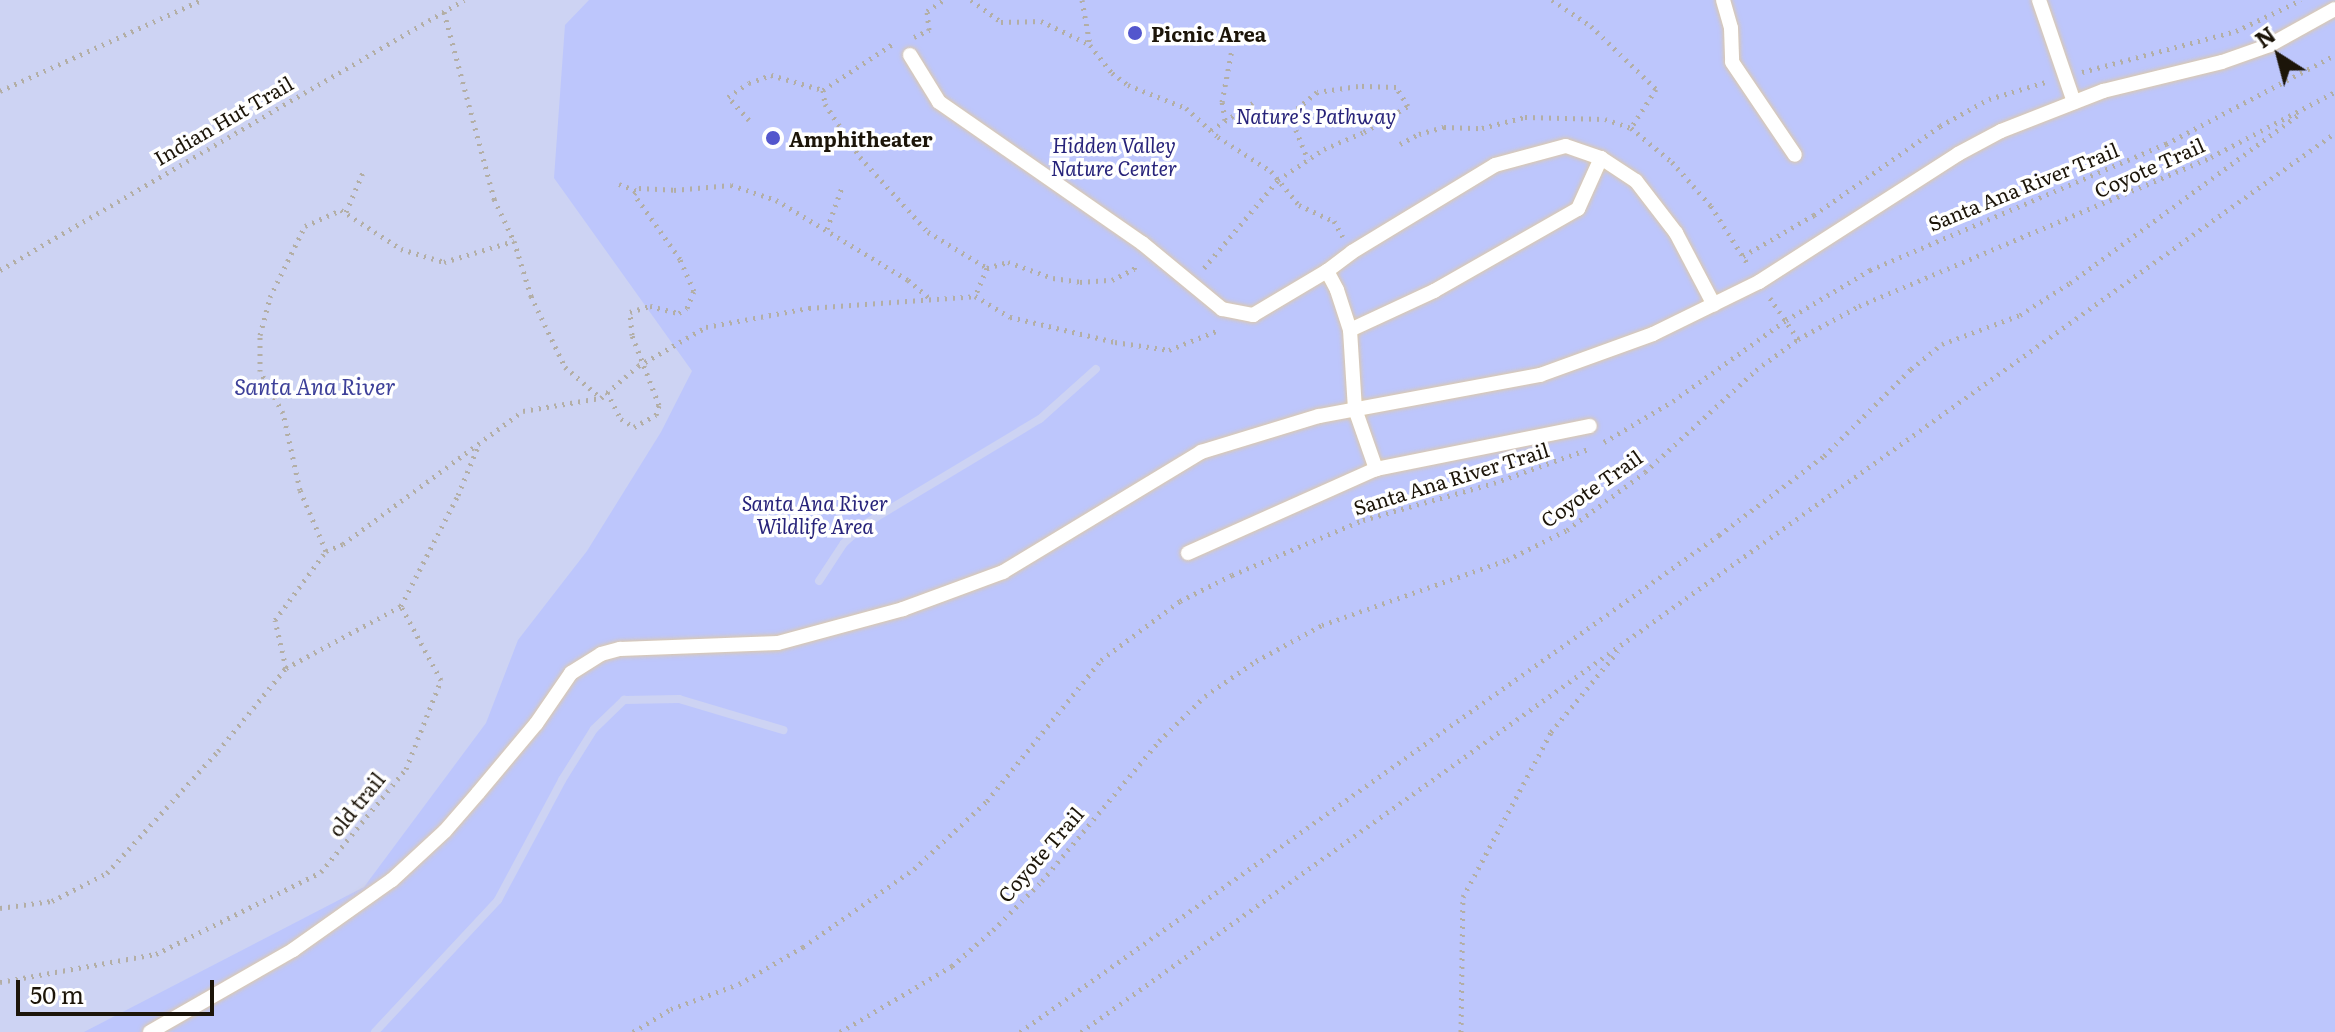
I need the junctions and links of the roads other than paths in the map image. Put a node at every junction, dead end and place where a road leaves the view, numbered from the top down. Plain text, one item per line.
1 (1723, 0) edge
2 (2044, 1) edge
3 (2335, 9) edge
4 (910, 55) dead end
5 (2074, 102) junction
6 (1795, 155) dead end
7 (1601, 158) junction
8 (1327, 271) junction
9 (1714, 305) junction
10 (1350, 330) junction
11 (1355, 409) junction
12 (1590, 426) dead end
13 (1376, 469) junction
14 (1188, 553) dead end
15 (150, 1032) edge

1 - 6 lane
2 - 5 lane
3 - 5 lane
4 - 8 lane
5 - 9 lane
7 - 8 lane
7 - 9 lane
7 - 10 lane
8 - 10 lane
9 - 11 lane
10 - 11 lane
11 - 13 lane
11 - 15 lane
12 - 13 lane
13 - 14 lane

